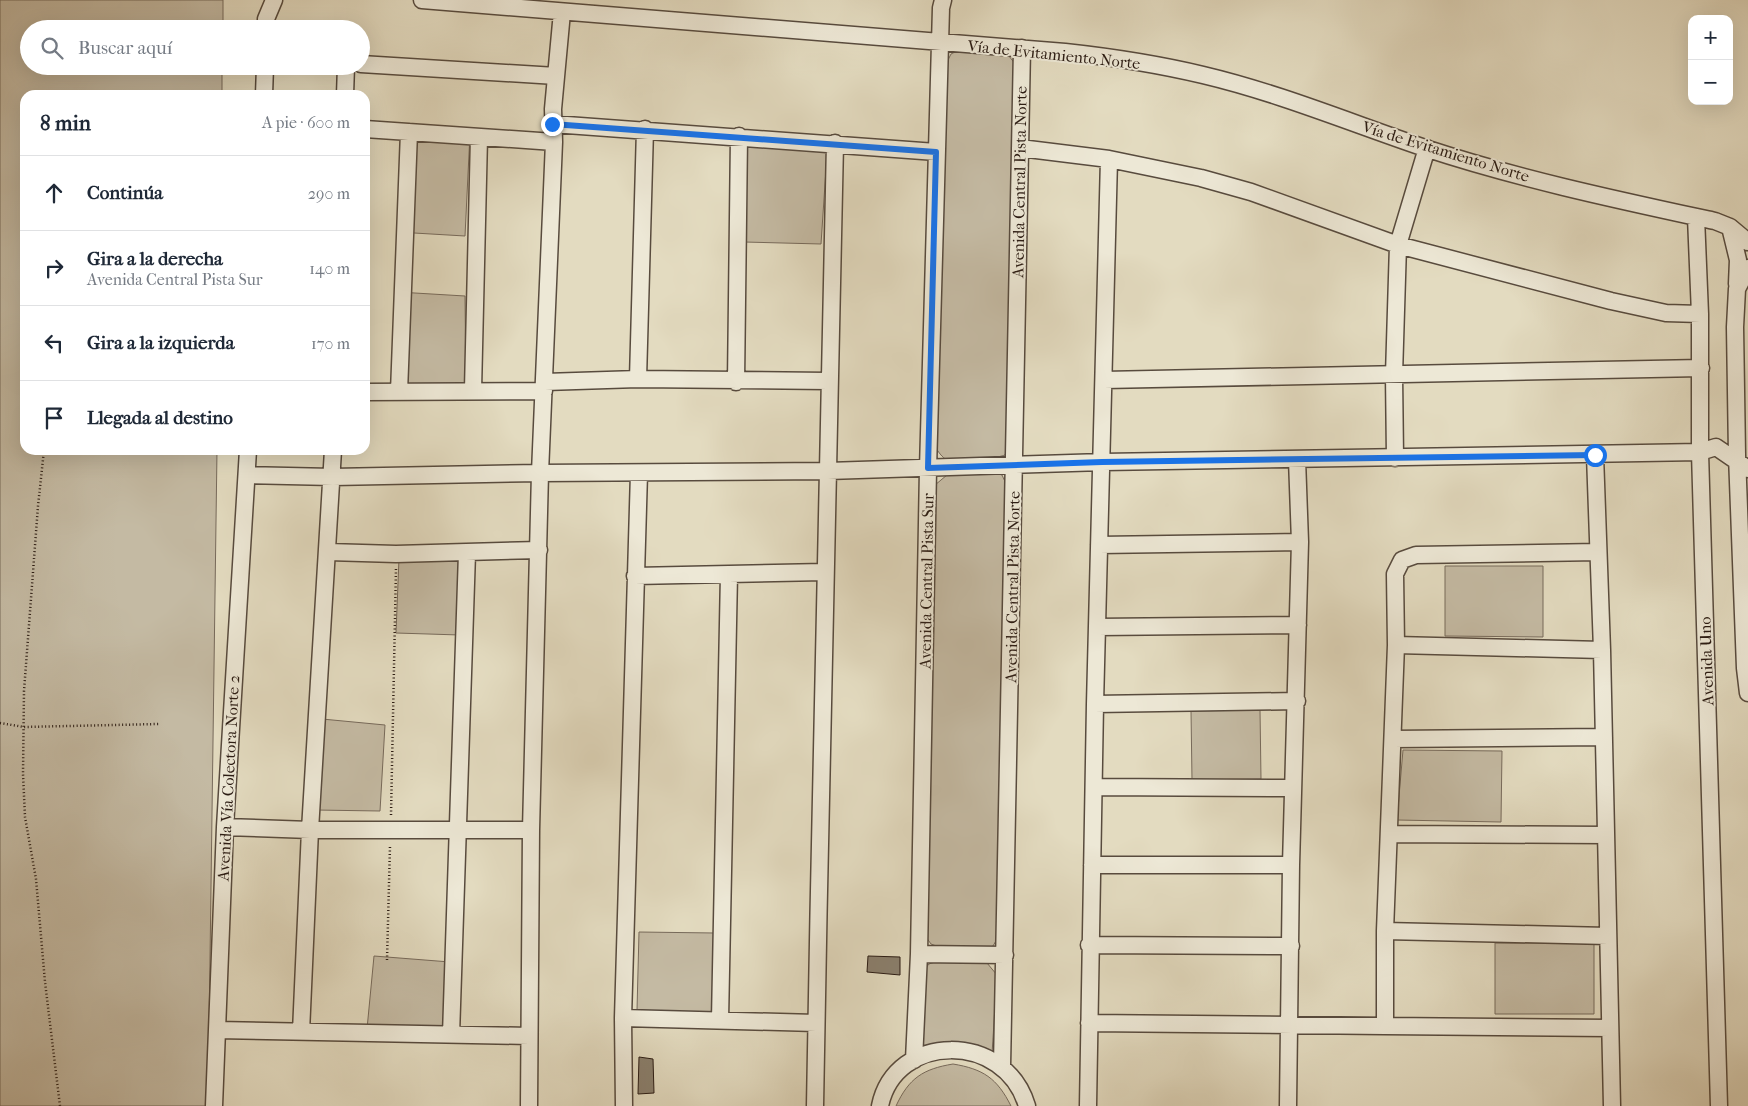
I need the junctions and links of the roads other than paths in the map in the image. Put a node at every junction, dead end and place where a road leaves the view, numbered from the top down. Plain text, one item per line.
1 (274, 0) edge
2 (422, 0) edge
3 (943, 0) edge
4 (562, 12) junction
5 (266, 20) edge
6 (940, 43) junction
7 (1022, 48) junction
8 (370, 65) edge
9 (265, 75) edge
10 (346, 75) edge
11 (556, 76) junction
12 (264, 90) edge
13 (345, 90) edge
14 (552, 124) junction
15 (370, 129) edge
16 (645, 129) junction
17 (409, 132) junction
18 (739, 136) junction
19 (479, 137) junction
20 (554, 142) junction
21 (835, 143) junction
22 (1020, 148) junction
23 (1427, 148) junction
24 (936, 152) junction
25 (1109, 159) junction
26 (1696, 217) junction
27 (1730, 227) junction
28 (1748, 242) edge
29 (1398, 245) junction
30 (1748, 268) edge
31 (1737, 289) junction
32 (1700, 314) junction
33 (1701, 368) junction
34 (1394, 375) junction
35 (638, 379) junction
36 (1104, 380) junction
37 (828, 381) junction
38 (736, 382) junction
39 (544, 386) junction
40 (473, 390) junction
41 (370, 392) edge
42 (399, 392) junction
43 (1700, 452) junction
44 (248, 455) edge
45 (334, 455) edge
46 (1595, 455) junction
47 (1395, 458) junction
48 (1297, 459) junction
49 (1102, 462) junction
50 (1743, 465) edge
51 (1014, 466) junction
52 (928, 468) junction
53 (828, 471) junction
54 (540, 472) junction
55 (639, 473) junction
56 (247, 475) junction
57 (333, 477) junction
58 (1300, 542) junction
59 (1099, 545) junction
60 (539, 550) junction
61 (328, 552) junction
62 (1598, 552) junction
63 (467, 553) junction
64 (824, 572) junction
65 (729, 574) junction
66 (635, 576) junction
67 (1298, 625) junction
68 (1097, 627) junction
69 (1396, 645) junction
70 (1602, 650) junction
71 (1748, 693) edge
72 (1297, 701) junction
73 (1095, 704) junction
74 (1604, 737) junction
75 (1393, 739) junction
76 (1094, 787) junction
77 (1293, 788) junction
78 (225, 827) junction
79 (310, 830) junction
80 (458, 830) junction
81 (532, 830) junction
82 (1389, 834) junction
83 (1606, 835) junction
84 (1092, 865) junction
85 (1291, 865) junction
86 (1385, 931) junction
87 (1608, 936) junction
88 (1089, 944) junction
89 (1291, 946) junction
90 (919, 954) junction
91 (1005, 955) junction
92 (623, 1018) junction
93 (720, 1020) junction
94 (816, 1023) junction
95 (1089, 1023) junction
96 (1385, 1026) junction
97 (1289, 1027) junction
98 (1610, 1028) junction
99 (216, 1030) junction
100 (301, 1032) junction
101 (451, 1035) junction
102 (529, 1036) junction
103 (914, 1060) junction
104 (1002, 1066) junction
105 (214, 1106) edge
106 (529, 1106) edge
107 (624, 1106) edge
108 (815, 1106) edge
109 (880, 1106) edge
110 (1027, 1106) edge
111 (1088, 1106) edge
112 (1288, 1106) edge
113 (1612, 1106) edge
114 (1719, 1106) edge

1 - 5 street
2 - 4 street, Vía de Evitamiento Norte
3 - 6 street, Avenida Central Pista Sur
4 - 6 street, Vía de Evitamiento Norte
4 - 11 street
6 - 7 street, Vía de Evitamiento Norte
6 - 24 street, Avenida Central Pista Sur
7 - 22 street, Avenida Central Pista Norte
7 - 23 street, Vía de Evitamiento Norte
8 - 11 street
9 - 12 street
10 - 13 street
11 - 14 street
14 - 16 street
14 - 20 street
15 - 17 street
16 - 18 street
16 - 35 street
17 - 19 street
17 - 42 street
18 - 21 street
18 - 38 street
19 - 20 street
19 - 40 street
20 - 39 street
21 - 24 street
21 - 37 street
22 - 25 street
22 - 51 street, Avenida Central Pista Norte
23 - 26 street, Vía de Evitamiento Norte
23 - 29 street
24 - 52 street, Avenida Central Pista Sur
25 - 29 street
25 - 36 street
26 - 27 street, Vía de Evitamiento Norte
26 - 32 street, Avenida Uno
27 - 28 street
27 - 31 street
29 - 32 street
29 - 34 street
30 - 31 street
31 - 50 street
32 - 33 street, Avenida Uno
33 - 34 street
33 - 43 street, Avenida Uno
34 - 36 street
34 - 47 street
35 - 38 street
35 - 39 street
36 - 49 street
37 - 38 street
37 - 53 street
39 - 40 street
39 - 54 street
40 - 42 street
41 - 42 street
43 - 46 street
43 - 50 street
43 - 114 street, Avenida Uno
44 - 56 street, Avenida Vía Colectora Norte 2
45 - 57 street
46 - 47 street
46 - 62 street
47 - 48 street
48 - 49 street
48 - 58 street
49 - 51 street
49 - 59 street
50 - 71 street
51 - 52 street
51 - 91 street, Avenida Central Pista Norte
52 - 53 street
52 - 90 street, Avenida Central Pista Sur
53 - 55 street
53 - 64 street
54 - 55 street
54 - 57 street
54 - 60 street
55 - 66 street
56 - 57 street
56 - 78 street, Avenida Vía Colectora Norte 2
57 - 61 street
58 - 59 street
58 - 67 street
59 - 68 street
60 - 63 street
60 - 81 street
61 - 63 street
61 - 79 street
62 - 69 street
62 - 70 street
63 - 80 street
64 - 65 street
64 - 94 street
65 - 66 street
65 - 93 street
66 - 92 street
67 - 68 street
67 - 72 street
68 - 73 street
69 - 70 street
69 - 75 street
70 - 74 street
72 - 73 street
72 - 77 street
73 - 76 street
74 - 75 street
74 - 83 street
75 - 82 street
76 - 77 street
76 - 84 street
77 - 85 street
78 - 79 street
78 - 99 street, Avenida Vía Colectora Norte 2
79 - 80 street
79 - 100 street
80 - 81 street
80 - 101 street
81 - 102 street
82 - 83 street
82 - 86 street
83 - 87 street
84 - 85 street
84 - 88 street
85 - 89 street
86 - 87 street
86 - 96 street
87 - 98 street
88 - 89 street
88 - 95 street
89 - 97 street
90 - 91 street
90 - 103 street, Avenida Central Pista Sur
91 - 104 street, Avenida Central Pista Norte
92 - 93 street
92 - 107 street
93 - 94 street
94 - 108 street
95 - 97 street
95 - 111 street
96 - 97 street
96 - 98 street
97 - 112 street
98 - 113 street
99 - 100 street
99 - 105 street, Avenida Vía Colectora Norte 2
100 - 101 street
101 - 102 street
102 - 106 street
103 - 104 street
103 - 109 street
104 - 110 street

